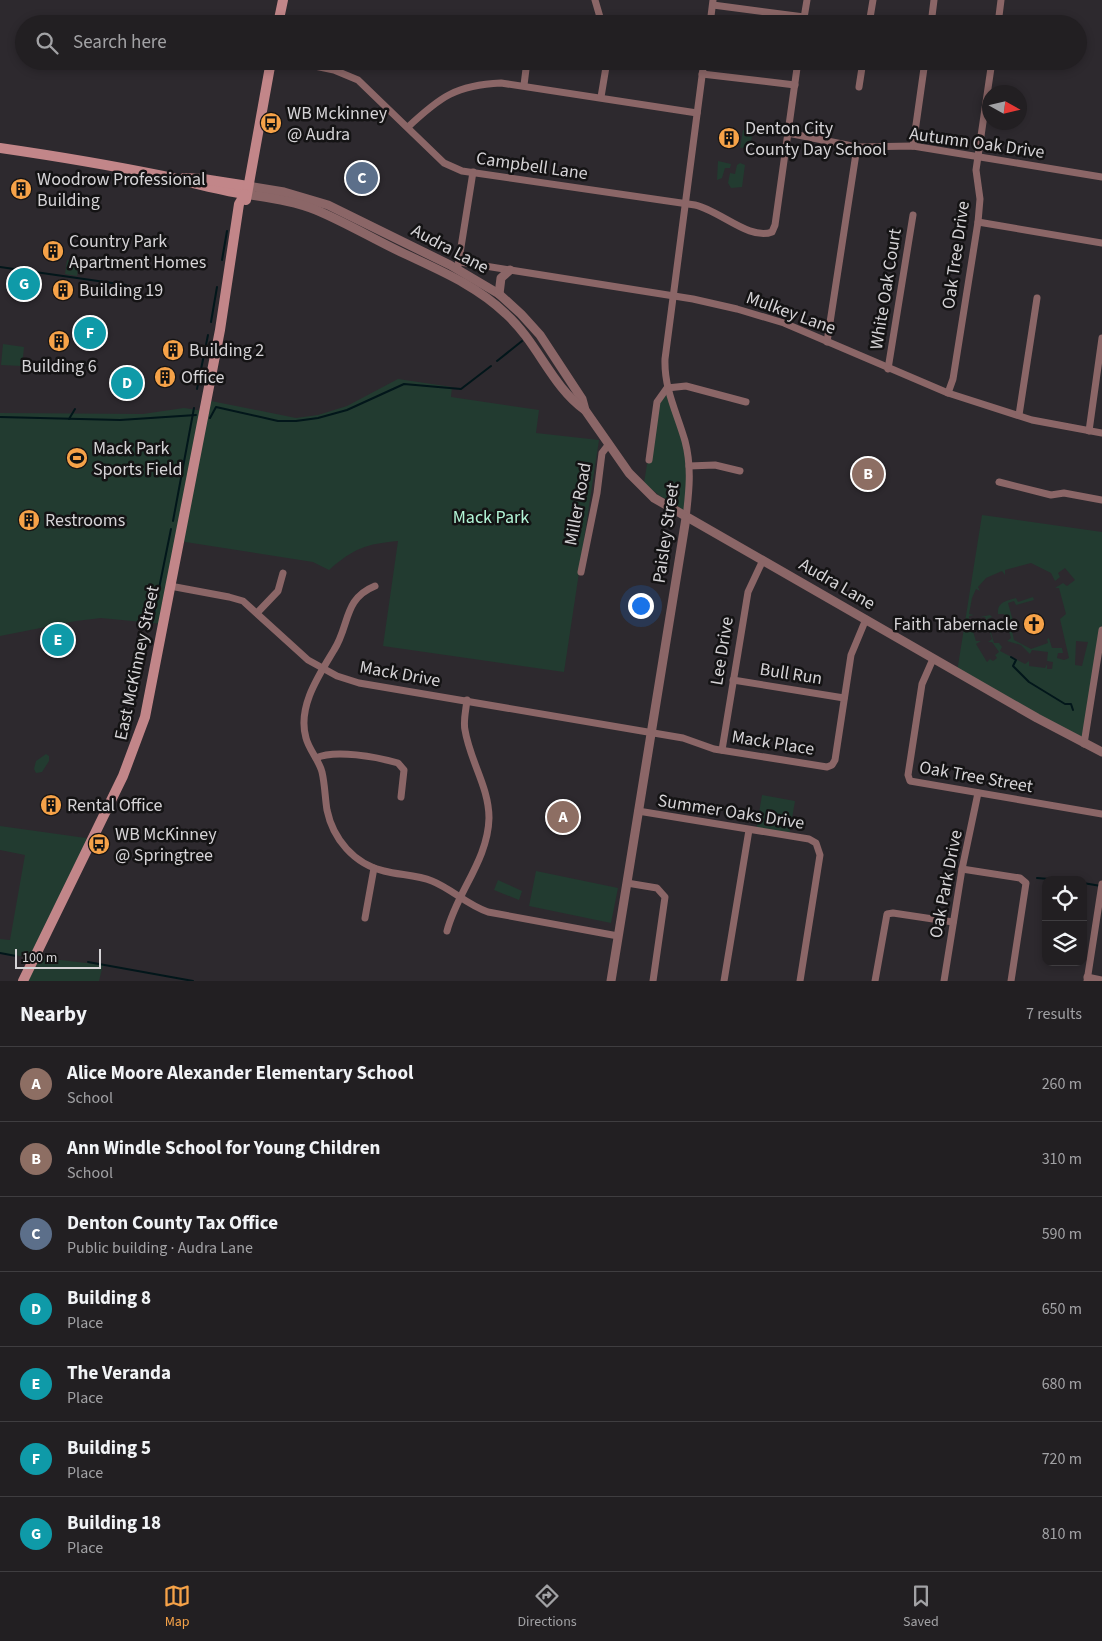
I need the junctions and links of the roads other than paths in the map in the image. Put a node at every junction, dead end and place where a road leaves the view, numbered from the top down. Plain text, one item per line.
1 (283, 0) edge
2 (595, 0) edge
3 (807, 0) edge
4 (873, 0) edge
5 (934, 0) edge
6 (1001, 0) edge
7 (713, 3) edge
8 (280, 15) edge
9 (599, 15) edge
10 (777, 15) edge
11 (805, 15) edge
12 (870, 15) edge
13 (932, 15) edge
14 (999, 15) edge
15 (269, 70) edge
16 (334, 70) edge
17 (526, 70) edge
18 (606, 70) edge
19 (703, 70) edge
20 (797, 70) edge
21 (862, 70) edge
22 (924, 70) edge
23 (991, 70) edge
24 (702, 74) junction
25 (524, 85) junction
26 (795, 85) junction
27 (860, 87) dead end
28 (601, 97) junction
29 (697, 112) junction
30 (408, 127) junction
31 (788, 133) junction
32 (913, 146) junction
33 (857, 147) junction
34 (0, 148) edge
35 (978, 158) junction
36 (473, 172) junction
37 (1102, 177) edge
38 (247, 190) junction
39 (685, 204) junction
40 (913, 215) dead end
41 (978, 222) junction
42 (1102, 242) edge
43 (457, 269) junction
44 (510, 270) junction
45 (498, 294) junction
46 (672, 296) junction
47 (1037, 298) dead end
48 (1102, 338) edge
49 (827, 342) junction
50 (555, 357) junction
51 (546, 364) junction
52 (888, 369) junction
53 (667, 388) junction
54 (948, 393) junction
55 (746, 402) dead end
56 (585, 410) junction
57 (1019, 415) junction
58 (1089, 431) junction
59 (1102, 433) edge
60 (610, 444) junction
61 (649, 460) dead end
62 (689, 466) junction
63 (740, 471) dead end
64 (999, 482) dead end
65 (1102, 500) edge
66 (686, 518) junction
67 (762, 560) junction
68 (581, 572) dead end
69 (283, 573) dead end
70 (170, 586) junction
71 (375, 586) dead end
72 (257, 613) junction
73 (866, 619) junction
74 (1102, 630) edge
75 (933, 659) junction
76 (323, 669) junction
77 (733, 680) junction
78 (844, 698) junction
79 (467, 700) junction
80 (651, 734) junction
81 (1084, 744) junction
82 (722, 750) junction
83 (1102, 752) edge
84 (316, 758) junction
85 (978, 793) junction
86 (401, 797) dead end
87 (638, 812) junction
88 (1102, 814) edge
89 (749, 830) junction
90 (374, 868) junction
91 (962, 868) junction
92 (627, 883) junction
93 (1102, 884) edge
94 (459, 898) junction
95 (365, 918) dead end
96 (953, 922) junction
97 (447, 931) dead end
98 (618, 936) junction
99 (1087, 979) edge
100 (1102, 980) edge
101 (23, 981) edge
102 (611, 981) edge
103 (653, 981) edge
104 (724, 981) edge
105 (800, 981) edge
106 (875, 981) edge
107 (944, 981) edge
108 (1010, 981) edge

1 - 8 main road
2 - 9 street
3 - 11 street
4 - 12 street
5 - 13 street
6 - 14 street
7 - 10 street
15 - 38 main road, East McKinney Street
16 - 30 street, Campbell Lane
17 - 25 street
18 - 28 street
19 - 24 street, Paisley Street
20 - 26 street
21 - 27 street
22 - 32 street
23 - 35 street, Oak Tree Drive
24 - 26 street
24 - 29 street, Paisley Street
25 - 28 street
25 - 30 street
26 - 31 street
28 - 29 street
29 - 39 street, Paisley Street
30 - 36 street, Campbell Lane
31 - 33 street, Autumn Oak Drive
31 - 39 street, Campbell Lane
32 - 33 street, Autumn Oak Drive
32 - 35 street, Autumn Oak Drive
33 - 49 street
34 - 38 main road
35 - 37 street, Autumn Oak Drive
35 - 41 street, Oak Tree Drive
36 - 39 street, Campbell Lane
36 - 43 street
38 - 43 street, Audra Lane
38 - 70 main road, East McKinney Street
39 - 46 street, Paisley Street
40 - 52 street, White Oak Court
41 - 42 street
41 - 54 street, Oak Tree Drive
43 - 44 street, Mulkey Lane
43 - 45 street, Audra Lane
43 - 51 street, Audra Lane
44 - 45 street
44 - 46 street, Mulkey Lane
45 - 50 street, Audra Lane
46 - 49 street, Mulkey Lane
46 - 53 street, Paisley Street
47 - 57 street
48 - 58 street
49 - 52 street, Mulkey Lane
50 - 51 street
50 - 56 street, Audra Lane
51 - 56 street, Audra Lane
52 - 54 street, Mulkey Lane
53 - 55 street
53 - 61 street
53 - 62 street, Paisley Street
54 - 57 street, Mulkey Lane
56 - 60 street, Audra Lane
57 - 58 street, Mulkey Lane
58 - 59 street, Mulkey Lane
60 - 66 street, Audra Lane
60 - 68 street, Miller Road
62 - 63 street
62 - 66 street, Paisley Street
64 - 65 street
66 - 67 street, Audra Lane
66 - 80 street, Paisley Street
67 - 73 street, Audra Lane
67 - 77 street, Lee Drive
69 - 72 street
70 - 72 street, Mack Drive
70 - 101 main road, East McKinney Street
71 - 76 street
72 - 76 street, Mack Drive
73 - 75 street, Audra Lane
73 - 78 street, Mack Place
74 - 81 street
75 - 81 street, Audra Lane
75 - 85 street, Oak Tree Street
76 - 79 street, Mack Drive
76 - 84 street
77 - 78 street, Bull Run
77 - 82 street, Lee Drive
78 - 82 street, Mack Place
79 - 80 street, Mack Drive
79 - 94 street
80 - 82 street, Mack Place
80 - 87 street, Paisley Street
81 - 83 street, Audra Lane
84 - 86 street
84 - 90 street
85 - 88 street, Oak Tree Street
85 - 91 street, Oak Park Drive
87 - 89 street, Summer Oaks Drive
87 - 92 street, Paisley Street
89 - 104 street
89 - 105 street, Summer Oaks Drive
90 - 94 street
90 - 95 street
91 - 96 street, Oak Park Drive
91 - 108 street
92 - 98 street, Paisley Street
92 - 103 street
93 - 99 street
94 - 97 street
94 - 98 street
96 - 106 street
96 - 107 street, Oak Park Drive
98 - 102 street, Paisley Street
99 - 100 street

